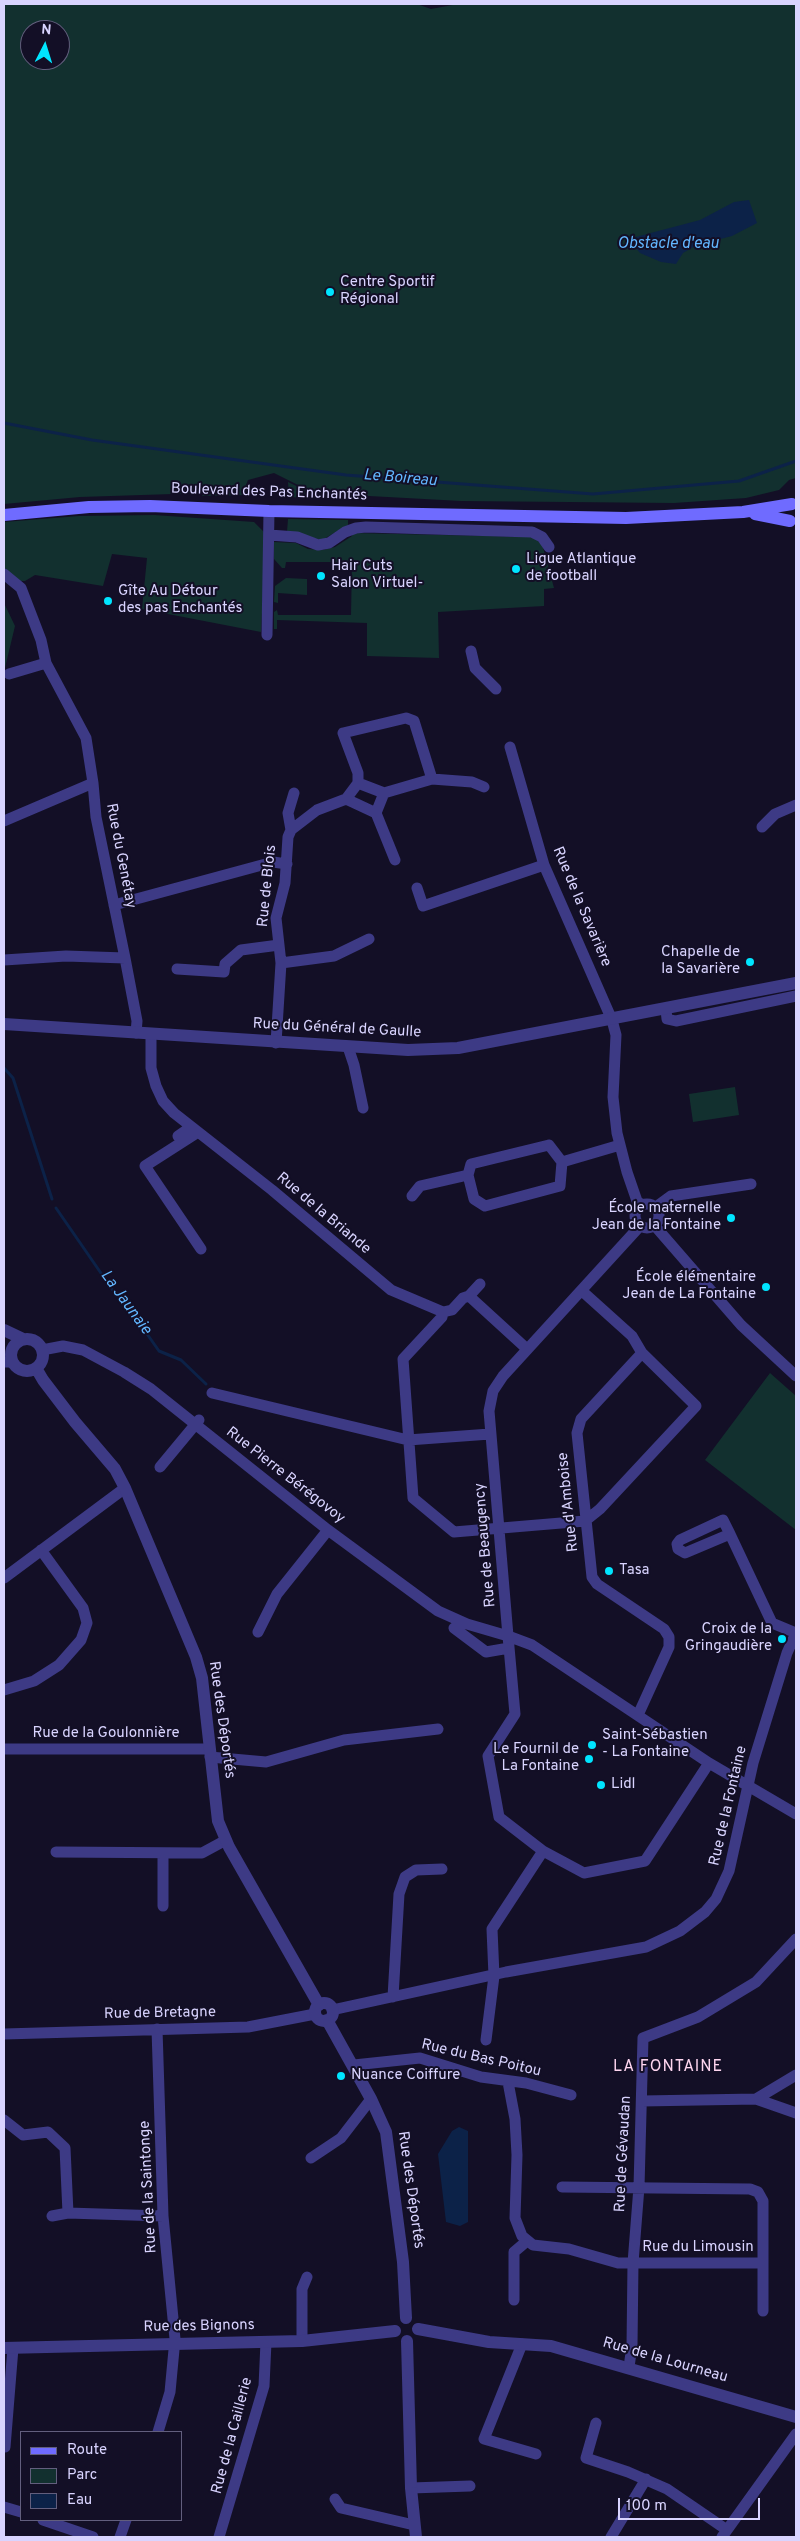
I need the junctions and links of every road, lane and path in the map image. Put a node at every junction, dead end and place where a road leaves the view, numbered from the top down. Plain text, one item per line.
1 (794, 502) edge
2 (269, 511) junction
3 (743, 512) junction
4 (4, 516) edge
5 (793, 526) edge
6 (269, 535) junction
7 (549, 546) dead end
8 (4, 574) edge
9 (267, 635) dead end
10 (471, 651) dead end
11 (46, 663) junction
12 (9, 674) dead end
13 (496, 689) dead end
14 (510, 747) dead end
15 (432, 779) junction
16 (93, 783) junction
17 (358, 783) junction
18 (484, 787) dead end
19 (384, 793) junction
20 (294, 794) dead end
21 (346, 799) junction
22 (796, 805) edge
23 (376, 813) junction
24 (4, 821) edge
25 (762, 827) dead end
26 (291, 830) junction
27 (395, 860) dead end
28 (287, 864) junction
29 (544, 866) junction
30 (417, 888) dead end
31 (114, 905) junction
32 (369, 939) dead end
33 (279, 945) junction
34 (126, 958) junction
35 (4, 960) edge
36 (282, 963) junction
37 (177, 969) dead end
38 (796, 983) edge
39 (796, 996) edge
40 (666, 1010) junction
41 (612, 1020) junction
42 (4, 1024) edge
43 (136, 1033) junction
44 (151, 1034) junction
45 (276, 1043) junction
46 (348, 1047) junction
47 (364, 1108) dead end
48 (194, 1130) junction
49 (178, 1136) dead end
50 (620, 1145) junction
51 (562, 1162) junction
52 (468, 1175) junction
53 (751, 1184) dead end
54 (412, 1196) dead end
55 (642, 1205) junction
56 (656, 1207) junction
57 (640, 1226) junction
58 (655, 1226) junction
59 (201, 1249) dead end
60 (480, 1284) dead end
61 (582, 1291) junction
62 (470, 1296) junction
63 (443, 1312) junction
64 (4, 1331) edge
65 (18, 1343) junction
66 (527, 1349) junction
67 (42, 1350) junction
68 (642, 1353) junction
69 (9, 1362) edge
70 (36, 1368) junction
71 (796, 1376) edge
72 (212, 1393) dead end
73 (198, 1422) junction
74 (490, 1434) junction
75 (408, 1440) junction
76 (160, 1467) dead end
77 (125, 1488) junction
78 (586, 1521) junction
79 (499, 1529) junction
80 (328, 1530) junction
81 (730, 1534) dead end
82 (41, 1550) junction
83 (4, 1578) edge
84 (454, 1628) dead end
85 (258, 1632) dead end
86 (796, 1633) edge
87 (508, 1636) junction
88 (509, 1648) junction
89 (4, 1690) edge
90 (638, 1715) junction
91 (438, 1729) dead end
92 (4, 1749) edge
93 (209, 1753) junction
94 (709, 1762) junction
95 (747, 1786) junction
96 (796, 1814) edge
97 (226, 1840) junction
98 (544, 1851) junction
99 (56, 1852) dead end
100 (163, 1853) junction
101 (442, 1869) dead end
102 (163, 1906) dead end
103 (796, 1939) edge
104 (494, 1976) junction
105 (393, 1998) junction
106 (317, 2009) junction
107 (330, 2015) junction
108 (157, 2029) junction
109 (4, 2034) edge
110 (486, 2040) dead end
111 (354, 2065) junction
112 (796, 2075) edge
113 (508, 2082) junction
114 (571, 2095) dead end
115 (372, 2099) junction
116 (756, 2099) junction
117 (642, 2101) junction
118 (796, 2113) edge
119 (4, 2120) edge
120 (311, 2158) dead end
121 (562, 2187) dead end
122 (639, 2187) junction
123 (68, 2213) junction
124 (52, 2216) dead end
125 (163, 2216) junction
126 (528, 2241) junction
127 (633, 2263) junction
128 (763, 2263) junction
129 (307, 2277) dead end
130 (514, 2300) dead end
131 (762, 2311) dead end
132 (406, 2318) junction
133 (418, 2329) junction
134 (395, 2330) junction
135 (302, 2341) junction
136 (408, 2341) junction
137 (266, 2342) junction
138 (175, 2344) junction
139 (522, 2344) junction
140 (8, 2348) edge
141 (629, 2367) junction
142 (796, 2417) edge
143 (596, 2423) dead end
144 (158, 2431) edge
145 (796, 2434) edge
146 (5, 2447) dead end
147 (536, 2454) dead end
148 (646, 2479) junction
149 (470, 2486) dead end
150 (411, 2488) junction
151 (336, 2499) dead end
152 (4, 2507) edge
153 (20, 2512) edge
154 (46, 2521) edge
155 (126, 2521) edge
156 (415, 2531) edge
157 (724, 2534) edge
158 (93, 2537) edge
159 (120, 2537) edge
160 (218, 2537) edge
161 (612, 2537) edge

1 - 3 main road, Boulevard des Pas Enchantés
1 - 5 main road
2 - 3 main road, Boulevard des Pas Enchantés
2 - 4 main road, Boulevard des Pas Enchantés
2 - 6 street
3 - 5 main road, Boulevard des Pas Enchantés
6 - 7 street, Boulevard des Pas Enchantés
6 - 9 street
8 - 11 street, Rue du Genétay
10 - 13 street
11 - 12 street
11 - 16 street, Rue du Genétay
14 - 29 street, Rue de la Savarière
15 - 17 street
15 - 18 street
15 - 19 street
16 - 24 street
16 - 31 street, Rue du Genétay
17 - 19 street
17 - 21 street
19 - 23 street
20 - 26 street, Rue de Blois
21 - 23 street
21 - 26 street
22 - 25 street
23 - 27 street
26 - 28 street, Rue de Blois
28 - 31 street
28 - 33 street, Rue de Blois
29 - 30 street
29 - 41 street, Rue de la Savarière
31 - 34 street, Rue du Genétay
32 - 36 street
33 - 36 street, Rue de Blois
33 - 37 street
34 - 35 street
34 - 43 street, Rue du Genétay
36 - 45 street, Rue de Blois
38 - 40 street, Rue du Général de Gaulle
39 - 40 street
40 - 41 street, Rue du Général de Gaulle
41 - 46 street, Rue du Général de Gaulle
41 - 50 street, Rue de la Savarière
42 - 43 street, Rue du Général de Gaulle
43 - 44 street, Rue du Général de Gaulle
44 - 45 street, Rue du Général de Gaulle
44 - 48 street, Rue de la Briande
45 - 46 street, Rue du Général de Gaulle
46 - 47 street
48 - 49 street
48 - 59 street
48 - 63 street, Rue de la Briande
50 - 51 street
50 - 55 street, Rue de la Savarière
51 - 52 street
51 - 52 street
52 - 54 street
53 - 56 street
55 - 56 street
55 - 57 street
56 - 58 street
57 - 58 street
57 - 61 street, Rue de Beaugency
58 - 71 street
60 - 62 street
61 - 66 street, Rue de Beaugency
61 - 68 street
62 - 63 street
62 - 66 street
63 - 75 street
64 - 65 street
65 - 67 street
65 - 69 street
66 - 74 street, Rue de Beaugency
67 - 70 street
67 - 73 street, Rue Pierre Bérégovoy
68 - 78 street, Rue d'Amboise
68 - 78 street
69 - 70 street
70 - 77 street, Rue des Déportés
72 - 75 street
73 - 76 street
73 - 80 street, Rue Pierre Bérégovoy
74 - 75 street
74 - 79 street, Rue de Beaugency
75 - 79 street
77 - 82 street
77 - 93 street, Rue des Déportés
78 - 79 street
78 - 90 street, Rue d'Amboise
79 - 87 street, Rue de Beaugency
80 - 85 street
80 - 87 street, Rue Pierre Bérégovoy
81 - 86 street
82 - 83 street
82 - 89 street
84 - 88 street
86 - 95 street, Rue de la Fontaine
87 - 88 street, Rue de Beaugency
87 - 90 street
88 - 98 street, Rue de Beaugency
90 - 94 street
91 - 93 street, Rue de la Goulonnière
92 - 93 street, Rue de la Goulonnière
93 - 97 street, Rue des Déportés
94 - 95 street
94 - 98 street, Rue de Beaugency
95 - 96 street
95 - 104 street, Rue de la Fontaine
97 - 100 street
97 - 106 street, Rue des Déportés
98 - 104 street
99 - 100 street
100 - 102 street
101 - 105 street
103 - 117 street, Rue de Gévaudan
104 - 105 street, Rue de la Fontaine
104 - 110 street
105 - 107 street, Rue de la Fontaine
106 - 107 street
106 - 108 street, Rue de Bretagne
107 - 111 street, Rue des Déportés
108 - 109 street, Rue de Bretagne
108 - 125 street, Rue de la Saintonge
111 - 113 street, Rue du Bas Poitou
111 - 115 street, Rue des Déportés
112 - 116 street
113 - 114 street, Rue du Bas Poitou
113 - 126 street
115 - 120 street
115 - 132 street, Rue des Déportés
116 - 117 street
116 - 118 street
117 - 122 street, Rue de Gévaudan
119 - 123 street
121 - 122 street
122 - 127 street, Rue de Gévaudan
122 - 128 street, Rue du Limousin
123 - 124 street
123 - 125 street
125 - 138 street, Rue de la Saintonge
126 - 127 street, Rue du Limousin
126 - 130 street
127 - 128 street, Rue du Limousin
127 - 141 street, Rue de Gévaudan
128 - 131 street, Rue du Limousin
129 - 135 street
132 - 133 street
132 - 134 street
133 - 136 street
133 - 139 street, Rue de la Lourneau
134 - 135 street, Rue des Bignons
134 - 136 street
135 - 137 street, Rue des Bignons
136 - 150 street
137 - 138 street, Rue des Bignons
137 - 160 street, Rue de la Caillerie
138 - 140 street, Rue des Bignons
138 - 144 street, Rue de la Saintonge
139 - 141 street, Rue de la Lourneau
139 - 147 street
140 - 146 street
141 - 142 street, Rue de la Lourneau
143 - 148 street
145 - 157 street
148 - 157 street
148 - 161 street
149 - 150 street
150 - 156 street
151 - 156 street
152 - 153 street
154 - 158 street
155 - 159 street

